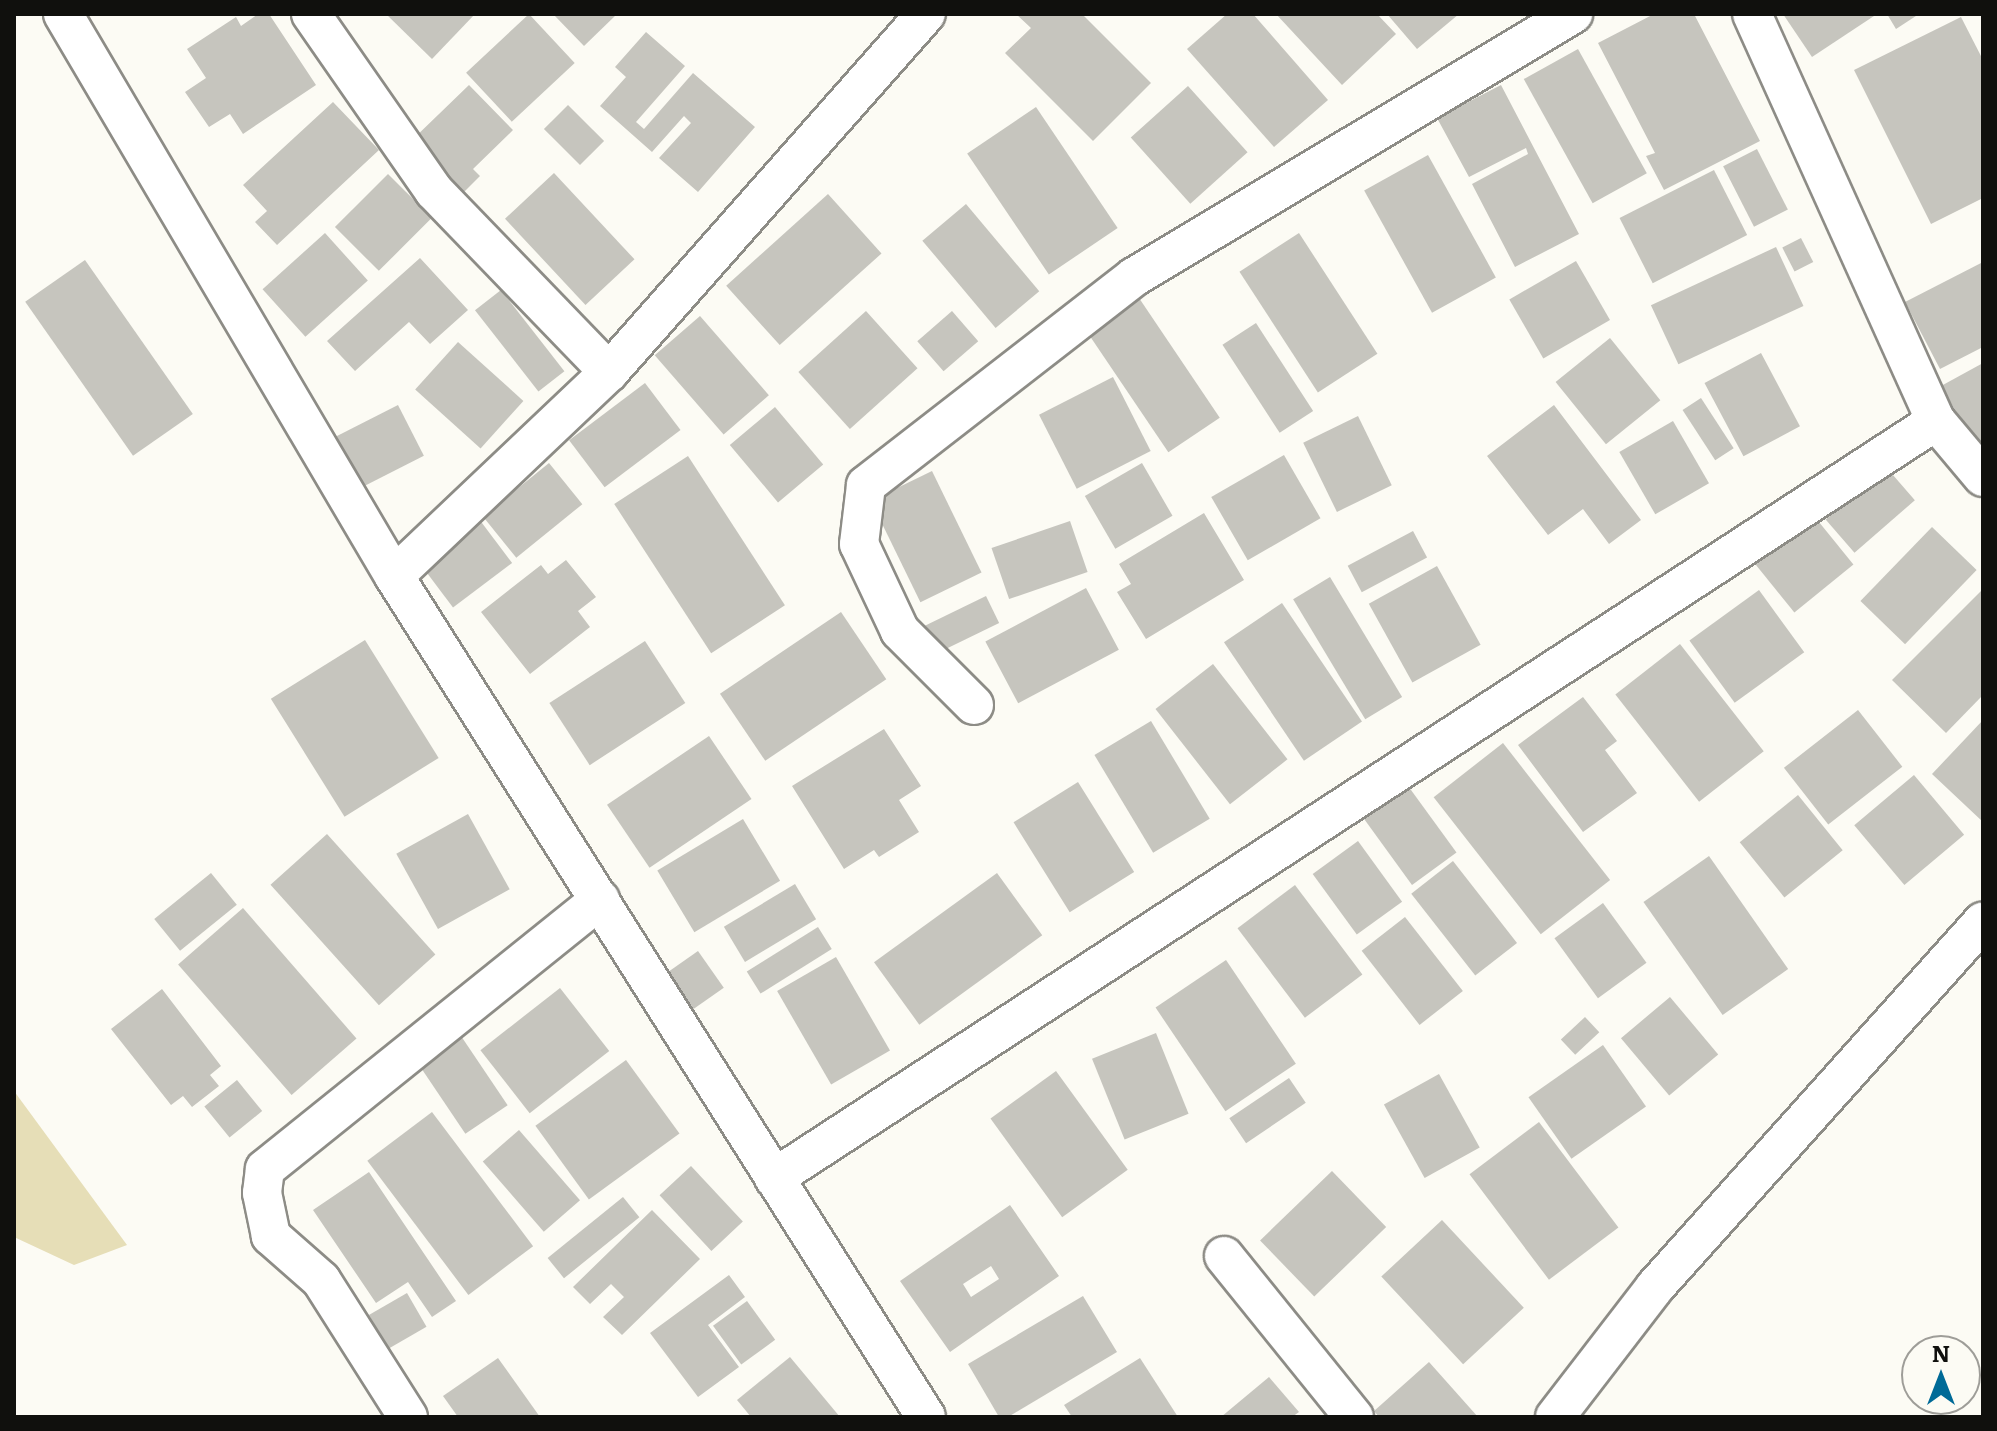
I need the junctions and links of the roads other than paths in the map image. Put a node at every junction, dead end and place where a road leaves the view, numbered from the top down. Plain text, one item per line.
1 (63, 14) edge
2 (311, 14) edge
3 (926, 14) edge
4 (1573, 14) edge
5 (1752, 14) edge
6 (609, 372) junction
7 (1936, 421) junction
8 (1983, 477) edge
9 (394, 576) junction
10 (974, 705) dead end
11 (600, 900) junction
12 (1983, 922) edge
13 (774, 1178) junction
14 (1224, 1256) dead end
15 (408, 1417) edge
16 (926, 1417) edge
17 (1354, 1417) edge
18 (1555, 1417) edge

1 - 9 street
2 - 6 street
3 - 6 street
4 - 10 street
5 - 7 street
6 - 9 street
7 - 8 street
7 - 13 street
9 - 11 street
11 - 13 street
11 - 15 street
12 - 18 street
13 - 16 street
14 - 17 street

